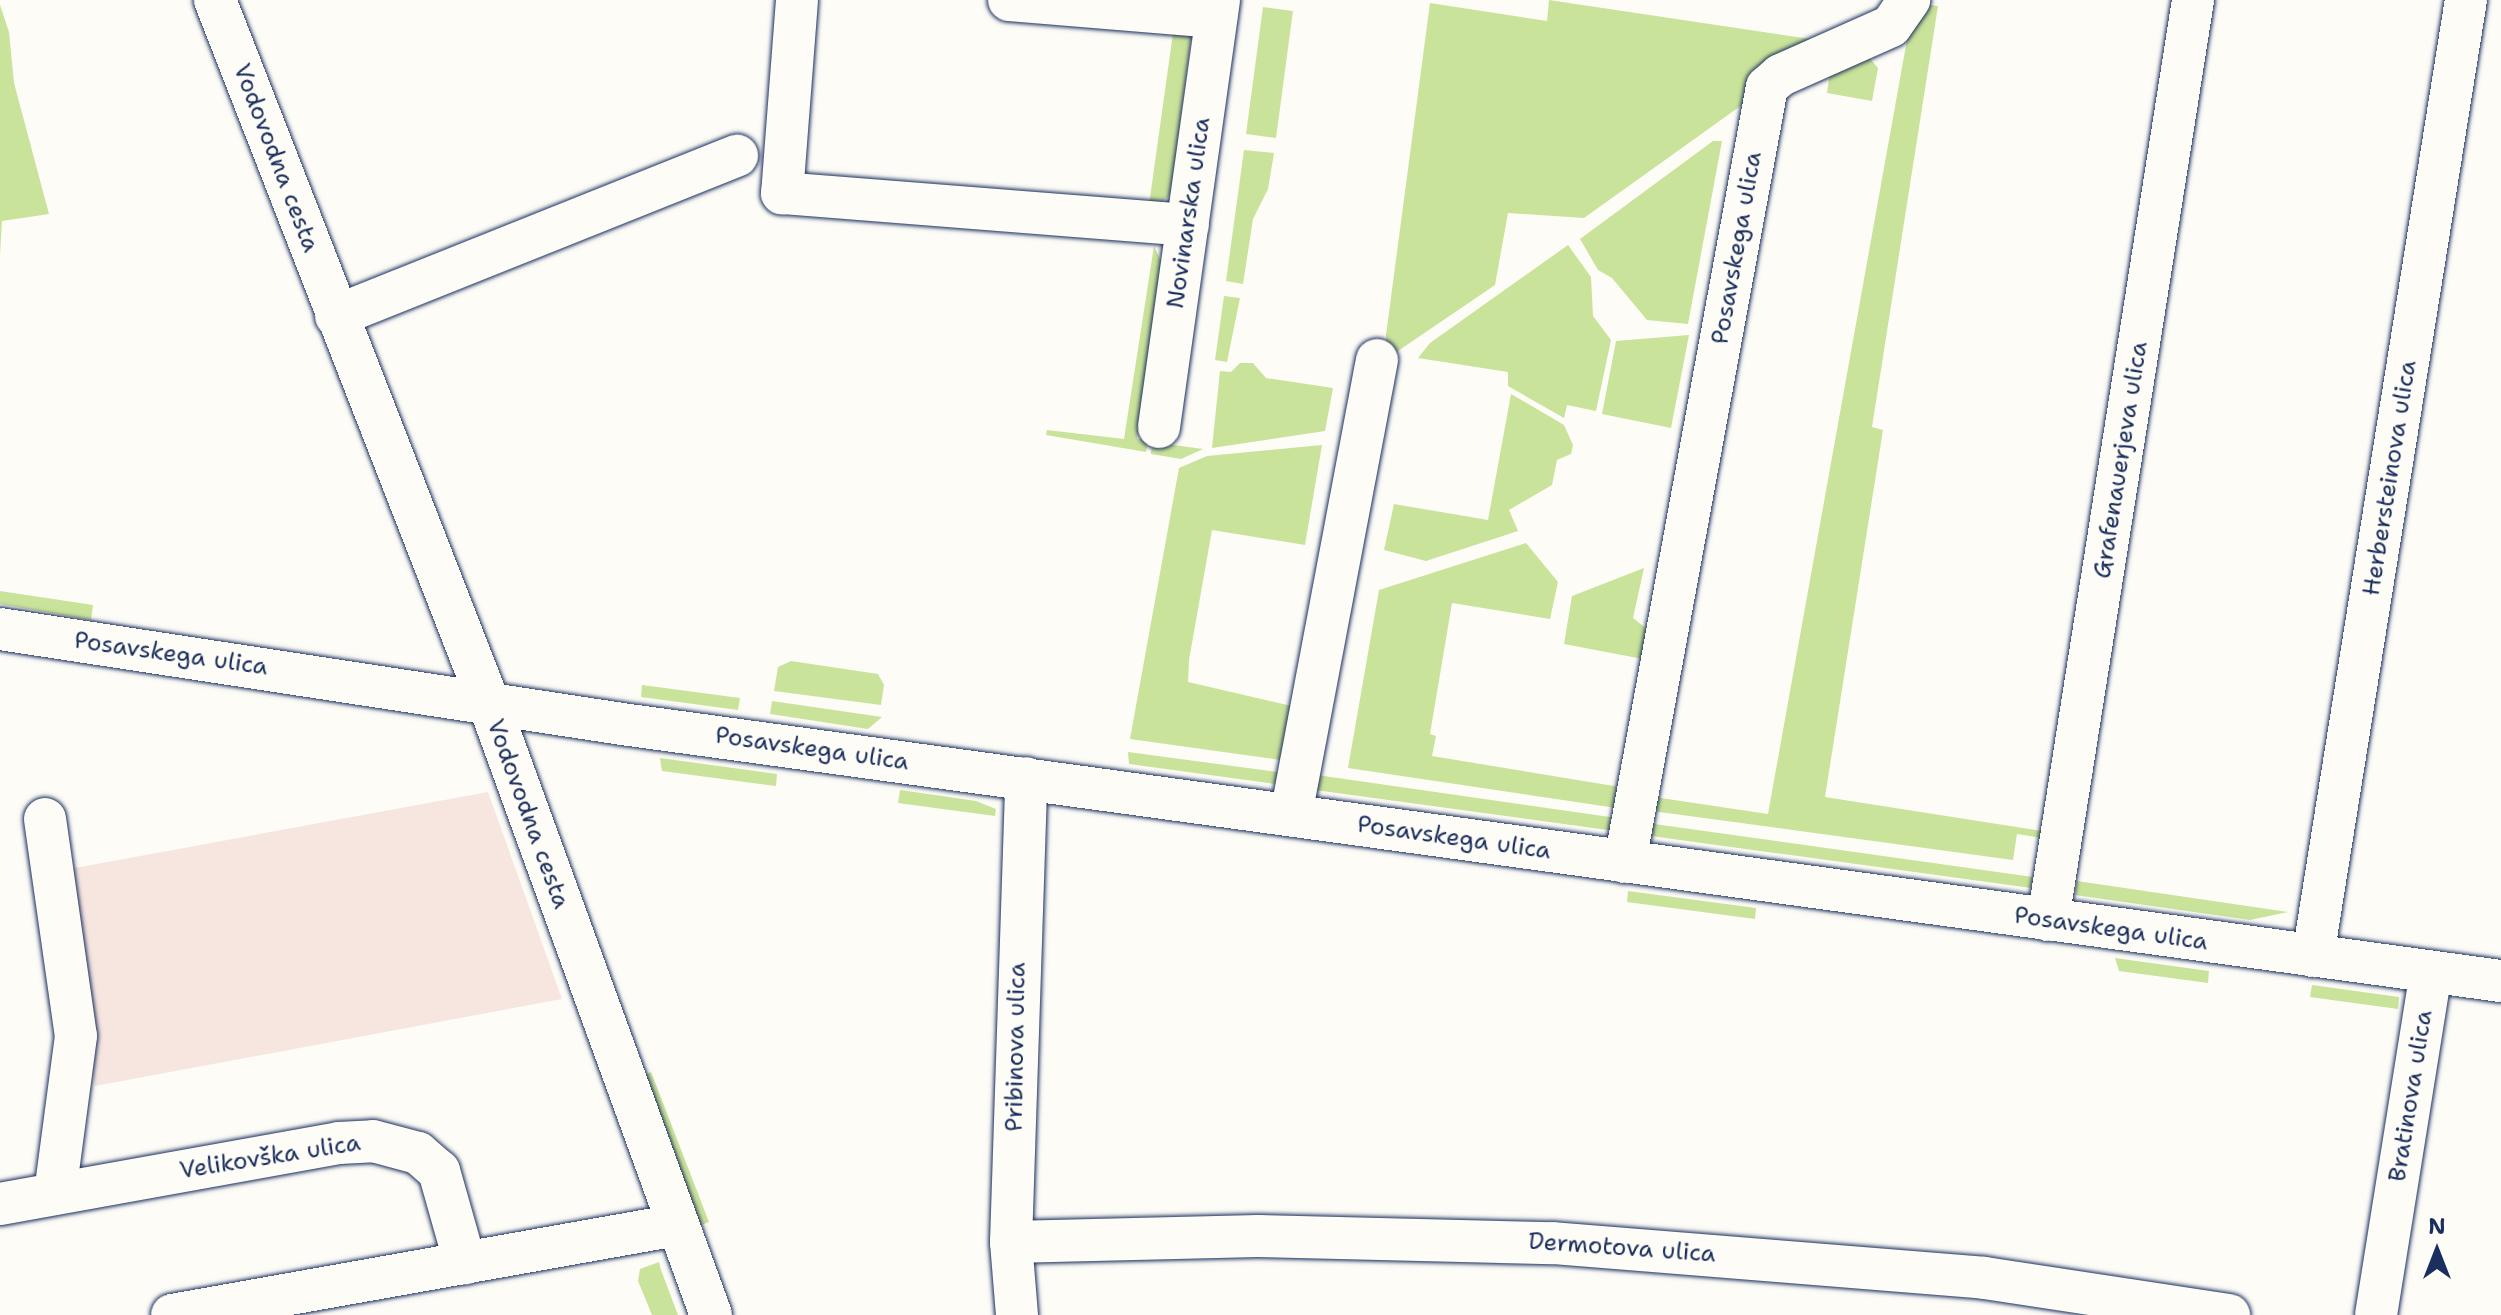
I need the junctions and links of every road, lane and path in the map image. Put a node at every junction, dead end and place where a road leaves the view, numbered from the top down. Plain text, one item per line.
1 (215, 0) edge
2 (797, 0) edge
3 (1009, 0) edge
4 (1909, 0) edge
5 (2193, 0) edge
6 (2466, 0) edge
7 (1218, 8) edge
8 (737, 156) dead end
9 (1188, 225) junction
10 (336, 316) junction
11 (1377, 360) dead end
12 (1159, 427) dead end
13 (0, 629) edge
14 (488, 701) junction
15 (1026, 778) junction
16 (1291, 815) junction
17 (45, 819) dead end
18 (1625, 862) junction
19 (2048, 920) junction
20 (2313, 956) junction
21 (2431, 972) junction
22 (2501, 981) edge
23 (55, 1194) junction
24 (0, 1204) edge
25 (677, 1225) junction
26 (1011, 1242) junction
27 (465, 1263) junction
28 (172, 1315) edge
29 (711, 1315) edge
30 (1017, 1315) edge
31 (2229, 1315) edge
32 (2376, 1315) edge

1 - 10 street, Vodovodna cesta
2 - 9 street
3 - 7 street
4 - 18 street, Posavskega ulica
5 - 19 street, Grafenauerjeva ulica
6 - 20 street, Herbersteinova ulica
7 - 9 street, Novinarska ulica
8 - 10 street
9 - 12 street, Novinarska ulica
10 - 14 street, Vodovodna cesta
11 - 16 street
13 - 14 street, Posavskega ulica
14 - 15 street, Posavskega ulica
14 - 25 street, Vodovodna cesta
15 - 16 street, Posavskega ulica
15 - 26 street, Pribinova ulica
16 - 18 street, Posavskega ulica
17 - 23 street
18 - 19 street, Posavskega ulica
19 - 20 street, Posavskega ulica
20 - 21 street, Posavskega ulica
21 - 22 street, Posavskega ulica
21 - 32 street, Bratinova ulica
23 - 24 street, Velikovška ulica
23 - 27 street, Velikovška ulica
25 - 27 street
25 - 29 street, Vodovodna cesta
26 - 30 street, Pribinova ulica
26 - 31 street, Dermotova ulica
27 - 28 street

